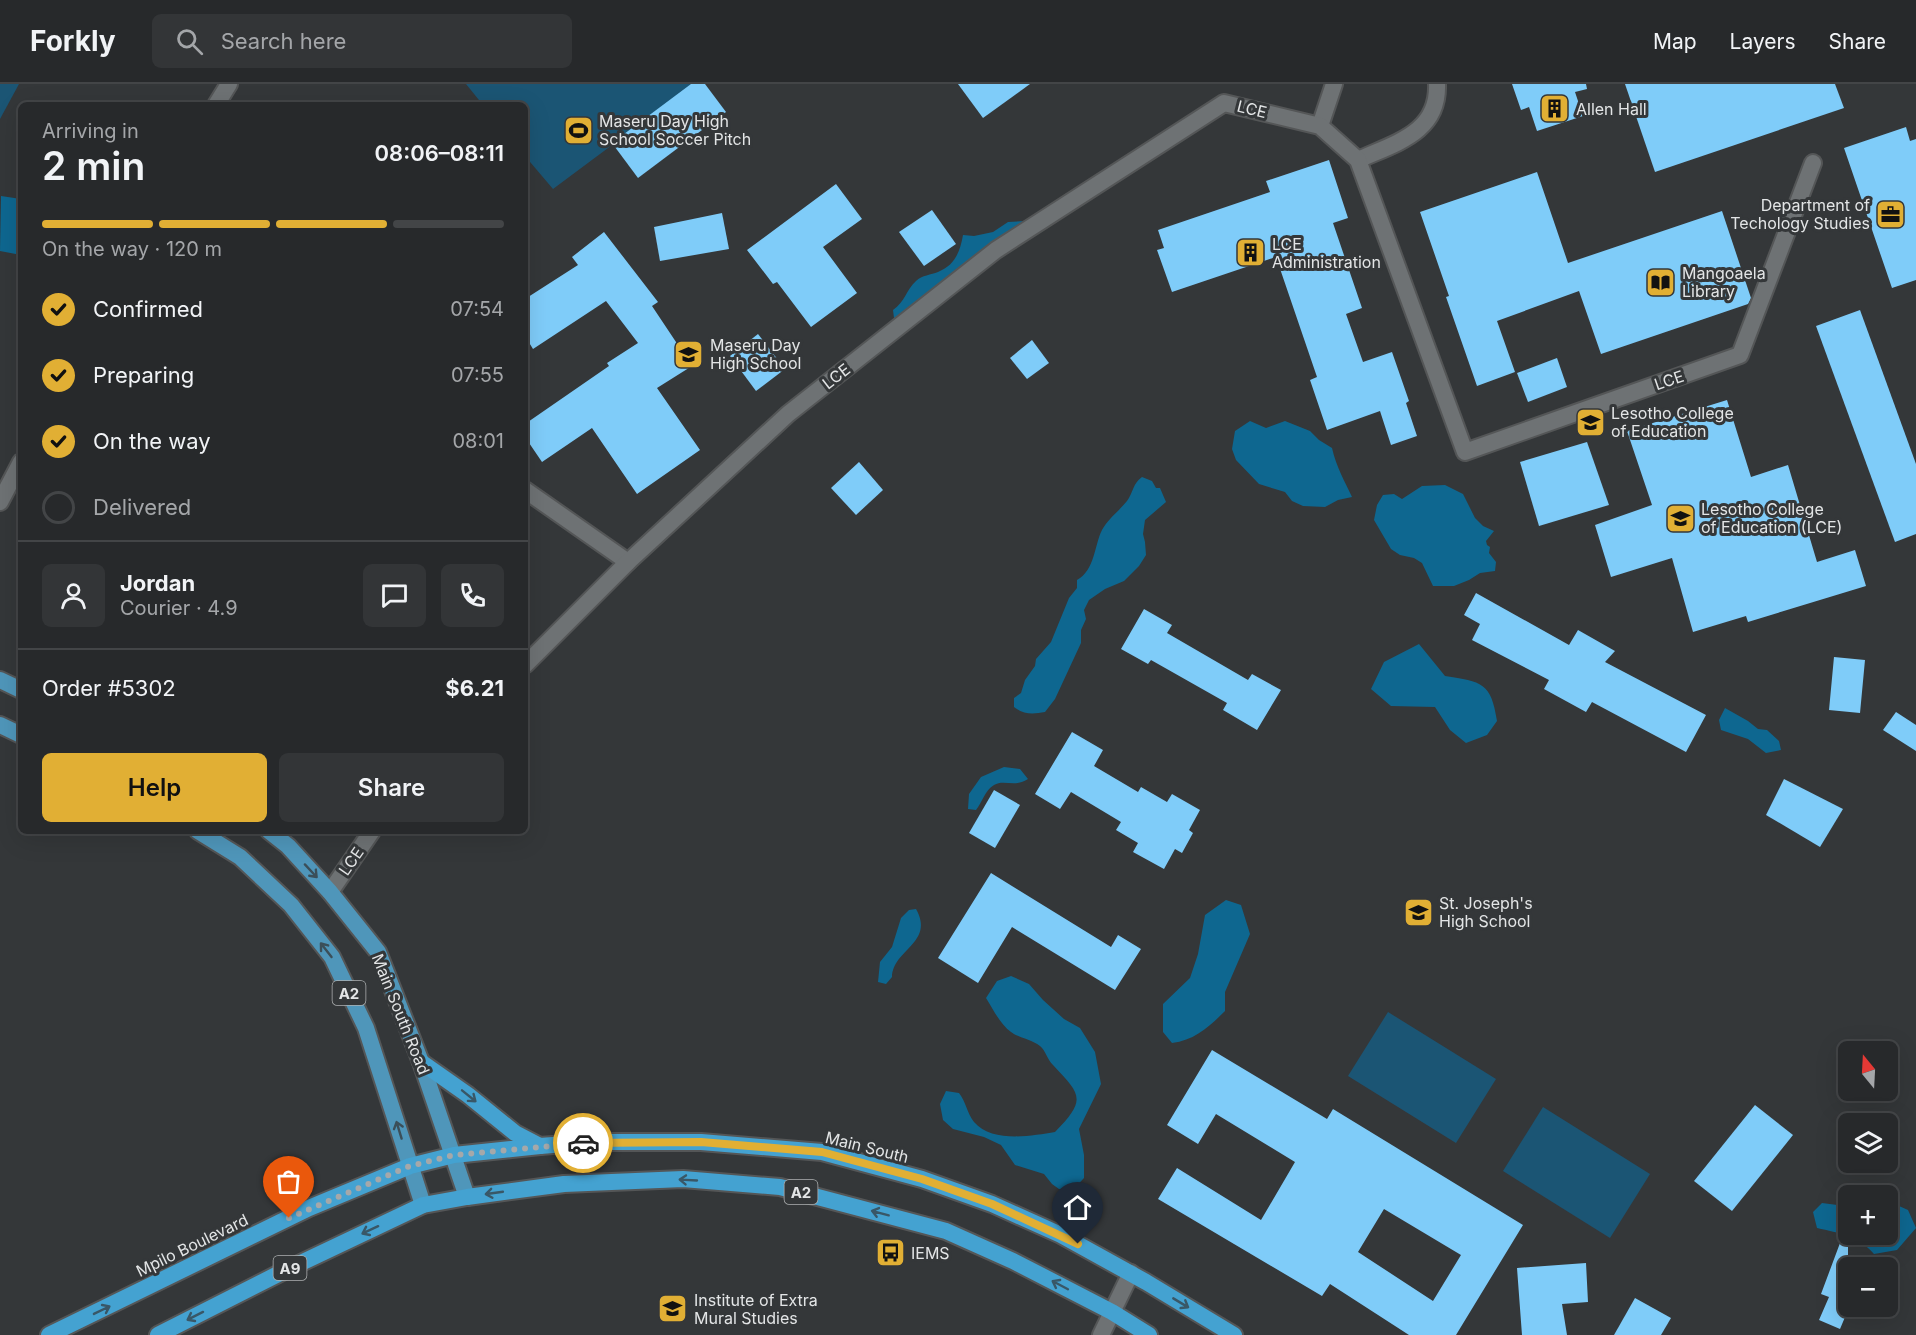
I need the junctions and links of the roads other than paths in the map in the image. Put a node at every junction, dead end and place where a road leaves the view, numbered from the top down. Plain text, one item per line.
1 (229, 84) edge
2 (1334, 84) edge
3 (1437, 84) edge
4 (218, 102) edge
5 (1320, 126) junction
6 (1358, 160) junction
7 (1813, 163) dead end
8 (18, 468) edge
9 (528, 492) edge
10 (0, 502) edge
11 (628, 561) junction
12 (528, 662) edge
13 (0, 680) edge
14 (18, 689) edge
15 (0, 725) edge
16 (18, 734) edge
17 (203, 834) edge
18 (272, 834) edge
19 (370, 834) edge
20 (330, 892) junction
21 (421, 1062) junction
22 (540, 1146) junction
23 (454, 1155) junction
24 (410, 1166) junction
25 (467, 1197) junction
26 (423, 1205) junction
27 (1131, 1273) junction
28 (1112, 1312) junction
29 (49, 1335) edge
30 (158, 1335) edge
31 (1101, 1335) edge
32 (1149, 1335) edge
33 (1234, 1335) edge

1 - 4 street
2 - 5 street
3 - 6 street
5 - 6 street, LCE
5 - 11 street, LCE
6 - 7 street, LCE
8 - 10 street
9 - 11 street
11 - 12 street, LCE
13 - 14 main road
15 - 16 main road
24 -> 17 main road, A2
18 -> 20 main road, Main South Road / A2
19 - 20 street, LCE
20 - 21 main road, Main South Road / A2
21 -> 22 highway
21 - 23 main road, Main South Road / A2
22 - 23 highway, Main South
22 - 27 highway, Main South
23 - 24 highway, Mpilo Boulevard
23 - 25 main road, Main South Road / A2
24 - 26 main road, A2
29 -> 24 highway, Mpilo Boulevard
25 - 26 highway, A9
28 -> 25 highway, A2
26 -> 30 highway, A9
27 - 28 street
27 -> 33 highway, Main South
28 - 31 street
28 - 32 highway, A2

